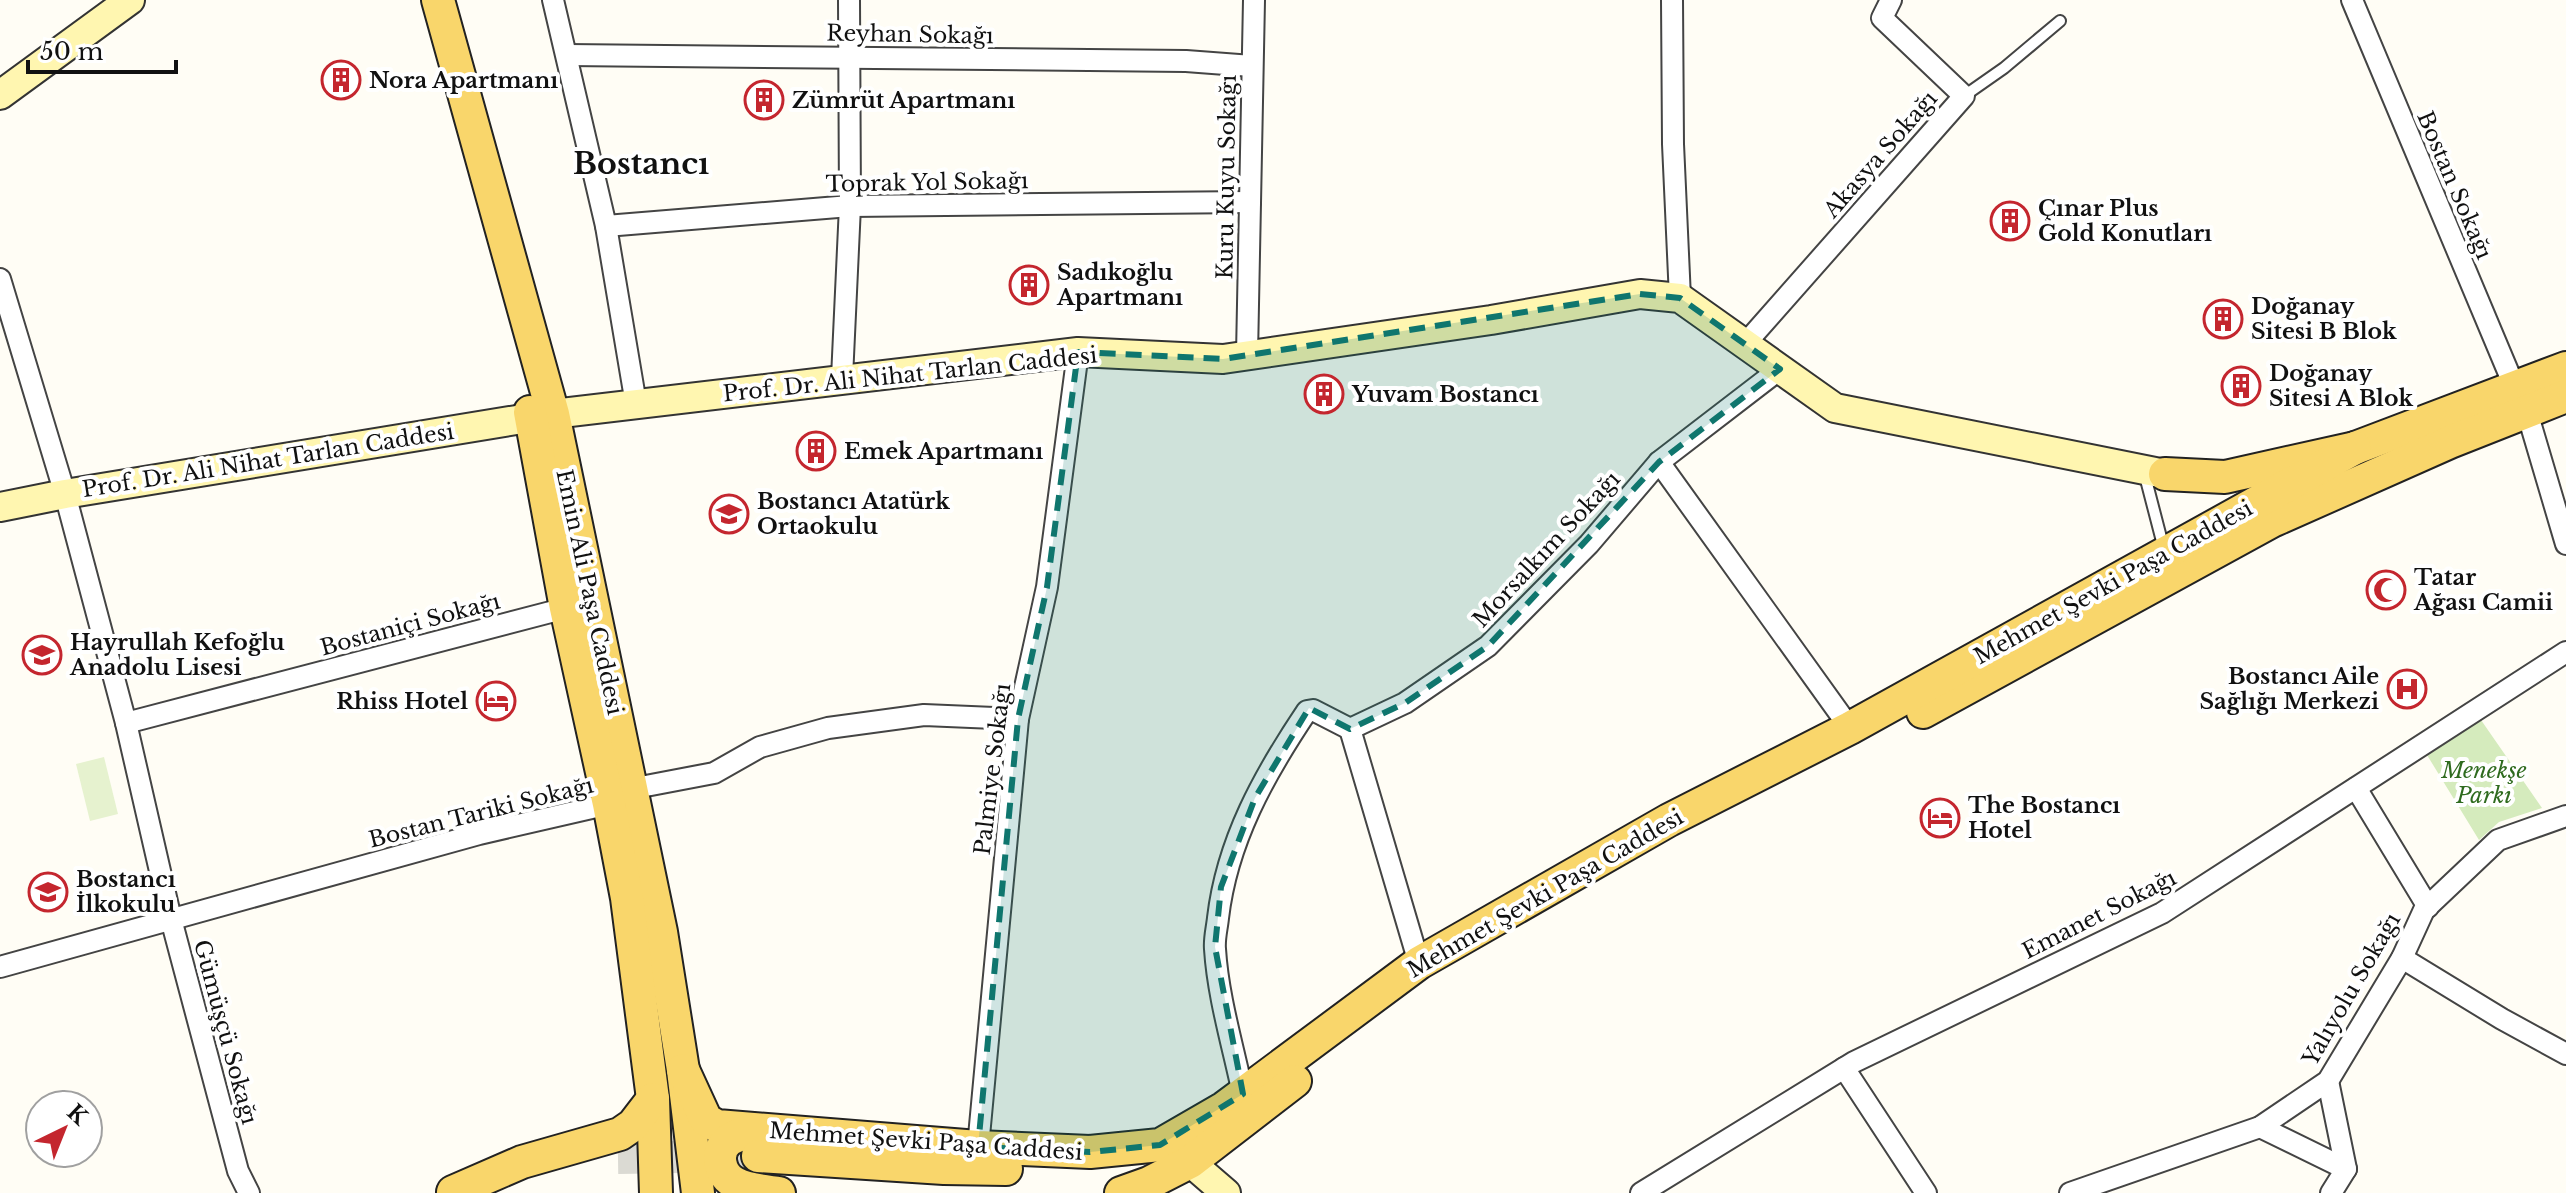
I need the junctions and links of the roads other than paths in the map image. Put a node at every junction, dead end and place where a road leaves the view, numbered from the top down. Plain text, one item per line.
1 (130, 0) edge
2 (418, 0) edge
3 (438, 0) edge
4 (553, 0) edge
5 (849, 0) edge
6 (1254, 0) edge
7 (1672, 0) edge
8 (1891, 0) edge
9 (2352, 0) edge
10 (2060, 21) dead end
11 (567, 55) junction
12 (850, 57) junction
13 (1252, 66) junction
14 (0, 95) edge
15 (1964, 96) junction
16 (1250, 202) junction
17 (850, 206) junction
18 (606, 226) junction
19 (0, 279) edge
20 (1680, 298) junction
21 (1745, 344) junction
22 (1078, 352) junction
23 (1247, 355) junction
24 (2566, 368) edge
25 (1780, 369) junction
26 (842, 378) junction
27 (2566, 396) edge
28 (2521, 400) junction
29 (636, 404) junction
30 (542, 416) junction
31 (2355, 448) junction
32 (1659, 462) junction
33 (2154, 472) junction
34 (65, 494) junction
35 (0, 507) edge
36 (2258, 516) junction
37 (2566, 544) edge
38 (2165, 552) junction
39 (566, 608) junction
40 (2566, 652) edge
41 (1018, 719) junction
42 (126, 723) junction
43 (1850, 728) junction
44 (1350, 729) junction
45 (2356, 788) junction
46 (620, 797) junction
47 (2566, 816) edge
48 (2428, 907) junction
49 (171, 919) junction
50 (2402, 958) junction
51 (1419, 963) junction
52 (0, 967) edge
53 (2566, 1054) edge
54 (1844, 1068) junction
55 (683, 1070) junction
56 (2328, 1081) junction
57 (1243, 1094) junction
58 (653, 1099) junction
59 (2260, 1127) junction
60 (756, 1143) junction
61 (1160, 1145) junction
62 (978, 1147) junction
63 (618, 1158) tunnel mouth
64 (1190, 1162) junction
65 (2346, 1169) junction
66 (656, 1180) edge
67 (249, 1193) edge
68 (451, 1193) edge
69 (695, 1193) edge
70 (779, 1193) edge
71 (1121, 1193) edge
72 (1226, 1193) edge
73 (1641, 1193) edge
74 (1926, 1193) edge
75 (2070, 1193) edge
76 (2331, 1193) edge

1 - 14 main road
2 - 30 main road, Emin Ali Paşa Caddesi
3 - 30 main road, Emin Ali Paşa Caddesi
4 - 11 street
5 - 12 street
6 - 13 street, Kuru Kuyu Sokağı
7 - 20 street
8 - 15 street, Akasya Sokağı
9 - 28 street, Bostan Sokağı
10 - 15 lane
11 - 12 street, Reyhan Sokağı
11 - 18 street
12 - 13 street, Reyhan Sokağı
12 - 17 street
13 - 16 street, Kuru Kuyu Sokağı
15 - 21 street, Akasya Sokağı
16 - 17 street, Toprak Yol Sokağı
16 - 23 street, Kuru Kuyu Sokağı
17 - 18 street, Toprak Yol Sokağı
17 - 26 street
18 - 29 street
19 - 34 street, Gümüşçü Sokağı
20 - 21 main road, Prof. Dr. Ali Nihat Tarlan Caddesi
20 - 23 main road, Prof. Dr. Ali Nihat Tarlan Caddesi
21 - 25 main road, Prof. Dr. Ali Nihat Tarlan Caddesi
22 - 23 main road, Prof. Dr. Ali Nihat Tarlan Caddesi
22 - 26 main road, Prof. Dr. Ali Nihat Tarlan Caddesi
22 - 41 street, Palmiye Sokağı
24 - 28 main road
25 - 32 street, Morsalkım Sokağı
25 - 33 main road, Prof. Dr. Ali Nihat Tarlan Caddesi
26 - 29 main road, Prof. Dr. Ali Nihat Tarlan Caddesi
27 - 28 main road
28 - 31 main road
28 - 36 main road
28 - 37 street, Bostan Sokağı
29 - 30 main road, Prof. Dr. Ali Nihat Tarlan Caddesi
30 - 34 main road, Prof. Dr. Ali Nihat Tarlan Caddesi
30 - 39 main road, Emin Ali Paşa Caddesi
30 - 46 main road, Emin Ali Paşa Caddesi
31 - 33 main road
31 - 36 main road, Mehmet Şevki Paşa Caddesi
32 - 43 street
32 - 44 street, Morsalkım Sokağı
33 - 36 main road
33 - 38 lane
34 - 35 main road, Prof. Dr. Ali Nihat Tarlan Caddesi
34 - 42 street, Gümüşçü Sokağı
36 - 38 main road, Mehmet Şevki Paşa Caddesi
36 - 64 main road, Mehmet Şevki Paşa Caddesi
38 - 43 main road, Mehmet Şevki Paşa Caddesi
39 - 42 street, Bostaniçi Sokağı
39 - 46 main road, Emin Ali Paşa Caddesi
40 - 45 street, Emanet Sokağı
41 - 46 street, Bostan Tariki Sokağı
41 - 62 street, Palmiye Sokağı
42 - 49 street, Gümüşçü Sokağı
43 - 51 main road, Mehmet Şevki Paşa Caddesi
44 - 51 street
44 - 57 street
45 - 48 street
45 - 54 street, Emanet Sokağı
46 - 49 street, Bostan Tariki Sokağı
46 - 55 main road, Emin Ali Paşa Caddesi
46 - 58 main road, Emin Ali Paşa Caddesi
47 - 48 street, Yalıyolu Sokağı
48 - 50 street, Yalıyolu Sokağı
49 - 52 street, Bostan Tariki Sokağı
49 - 67 street, Gümüşçü Sokağı
50 - 53 street
50 - 56 street, Yalıyolu Sokağı
51 - 57 main road, Mehmet Şevki Paşa Caddesi
54 - 73 street, Emanet Sokağı
54 - 74 street
55 - 60 main road, Mehmet Şevki Paşa Caddesi
55 - 69 main road, Emin Ali Paşa Caddesi
56 - 59 street, Yalıyolu Sokağı
56 - 65 street
57 - 61 main road, Mehmet Şevki Paşa Caddesi
58 - 66 main road, Emin Ali Paşa Caddesi
58 - 68 main road
59 - 65 street
59 - 75 street, Yalıyolu Sokağı
60 - 61 main road
60 - 62 main road, Mehmet Şevki Paşa Caddesi
60 - 70 main road
61 - 62 main road, Mehmet Şevki Paşa Caddesi
61 - 64 main road
63 - 68 main road
64 - 71 main road, Mehmet Şevki Paşa Caddesi
64 - 72 main road
65 - 76 street
66 - 69 main road

